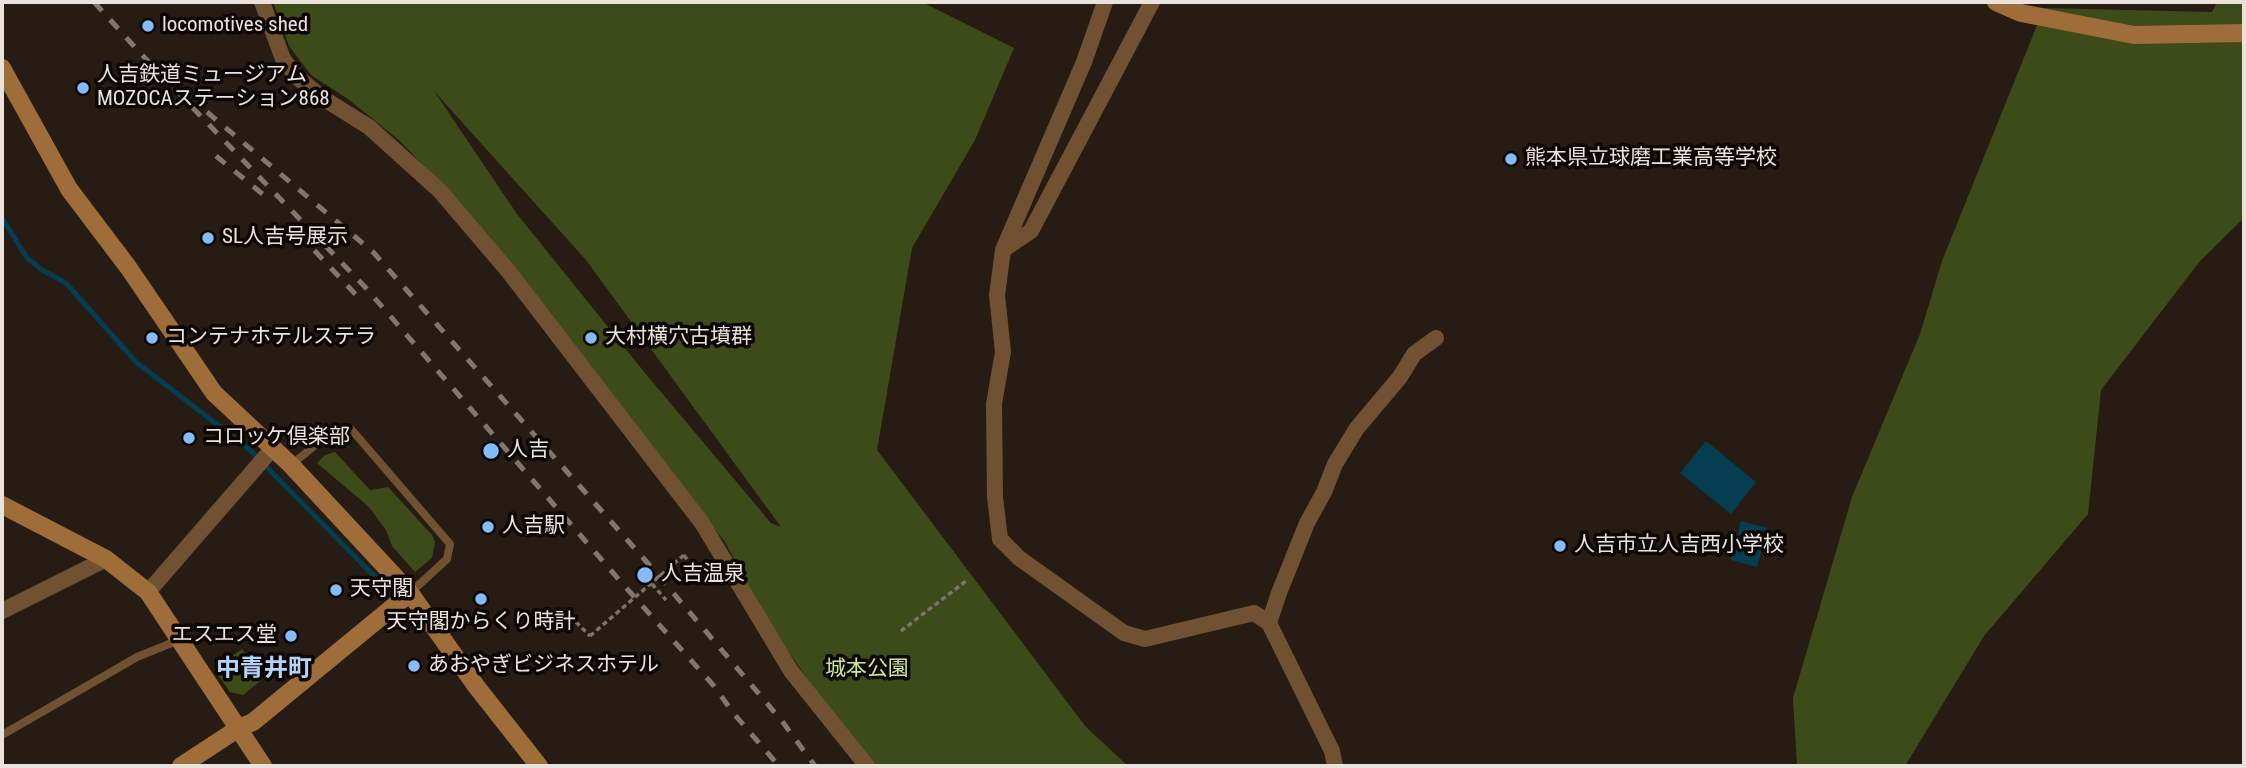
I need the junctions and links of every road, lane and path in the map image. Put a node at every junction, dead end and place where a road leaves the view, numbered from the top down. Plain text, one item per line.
1 (262, 2) edge
2 (1105, 2) edge
3 (1152, 2) edge
4 (1996, 2) edge
5 (2244, 33) edge
6 (2, 68) edge
7 (1003, 250) junction
8 (1436, 338) dead end
9 (273, 448) junction
10 (291, 465) junction
11 (2, 505) edge
12 (106, 559) junction
13 (697, 575) dead end
14 (967, 581) dead end
15 (652, 584) junction
16 (148, 592) junction
17 (410, 593) junction
18 (666, 600) dead end
19 (2, 611) edge
20 (570, 616) dead end
21 (1269, 623) junction
22 (901, 631) dead end
23 (179, 640) junction
24 (239, 728) junction
25 (2, 735) edge
26 (181, 766) edge
27 (263, 766) edge
28 (539, 766) edge
29 (867, 766) edge
30 (1335, 766) edge

1 - 29 street
2 - 7 street
3 - 7 street
4 - 5 street
6 - 9 street
7 - 21 street
8 - 21 street
9 - 10 street
9 - 16 street
10 - 17 street
10 - 17 lane
11 - 12 street
12 - 16 street
12 - 19 street
13 - 15 path, bridge
14 - 22 path
15 - 18 path
15 - 20 path, bridge
16 - 23 street
17 - 24 street
17 - 28 street
21 - 30 street
23 - 24 street
23 - 25 lane
24 - 26 street
24 - 27 street

